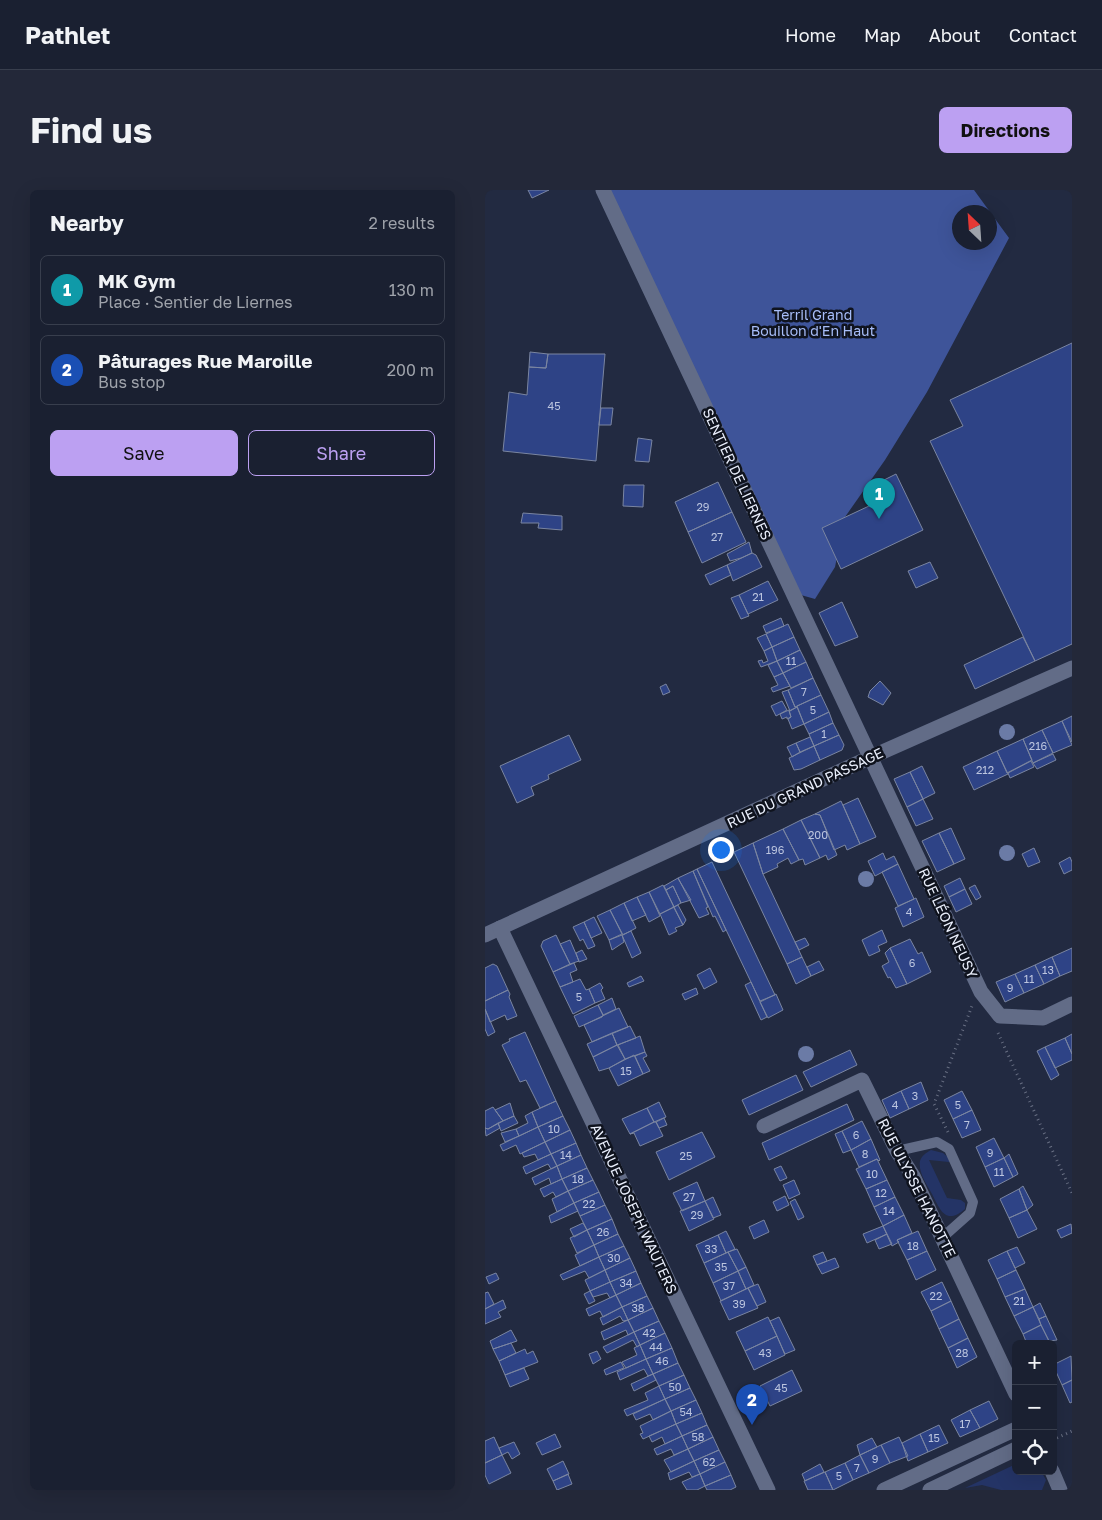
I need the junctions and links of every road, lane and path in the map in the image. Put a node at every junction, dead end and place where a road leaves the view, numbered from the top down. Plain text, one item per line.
1 (603, 190) edge
2 (1072, 668) edge
3 (871, 758) junction
4 (500, 928) junction
5 (485, 935) edge
6 (981, 992) junction
7 (1072, 1004) edge
8 (1000, 1016) junction
9 (764, 1126) dead end
10 (949, 1149) junction
11 (897, 1151) junction
12 (1072, 1193) edge
13 (943, 1236) junction
14 (1012, 1385) edge
15 (1014, 1430) edge
16 (1072, 1431) edge
17 (1057, 1438) dead end
18 (1012, 1452) edge
19 (1054, 1475) edge
20 (768, 1490) edge
21 (884, 1490) edge
22 (930, 1490) edge
23 (1060, 1490) edge

1 - 3 street, SENTIER DE LIERNES
2 - 3 street, RUE DU GRAND PASSAGE
3 - 4 street, RUE DU GRAND PASSAGE
3 - 6 street, RUE LÉON NEUSY
4 - 5 street, RUE DU GRAND PASSAGE
4 - 20 street, AVENUE JOSEPH WAUTERS
6 - 8 street, RUE LÉON NEUSY
6 - 10 path
7 - 8 street
8 - 12 path
9 - 11 street, RUE ULYSSE HANOTTE
10 - 11 lane
10 - 13 lane
11 - 13 street, RUE ULYSSE HANOTTE
13 - 14 street, RUE ULYSSE HANOTTE
15 - 21 street
16 - 17 path
18 - 22 street
19 - 23 street

